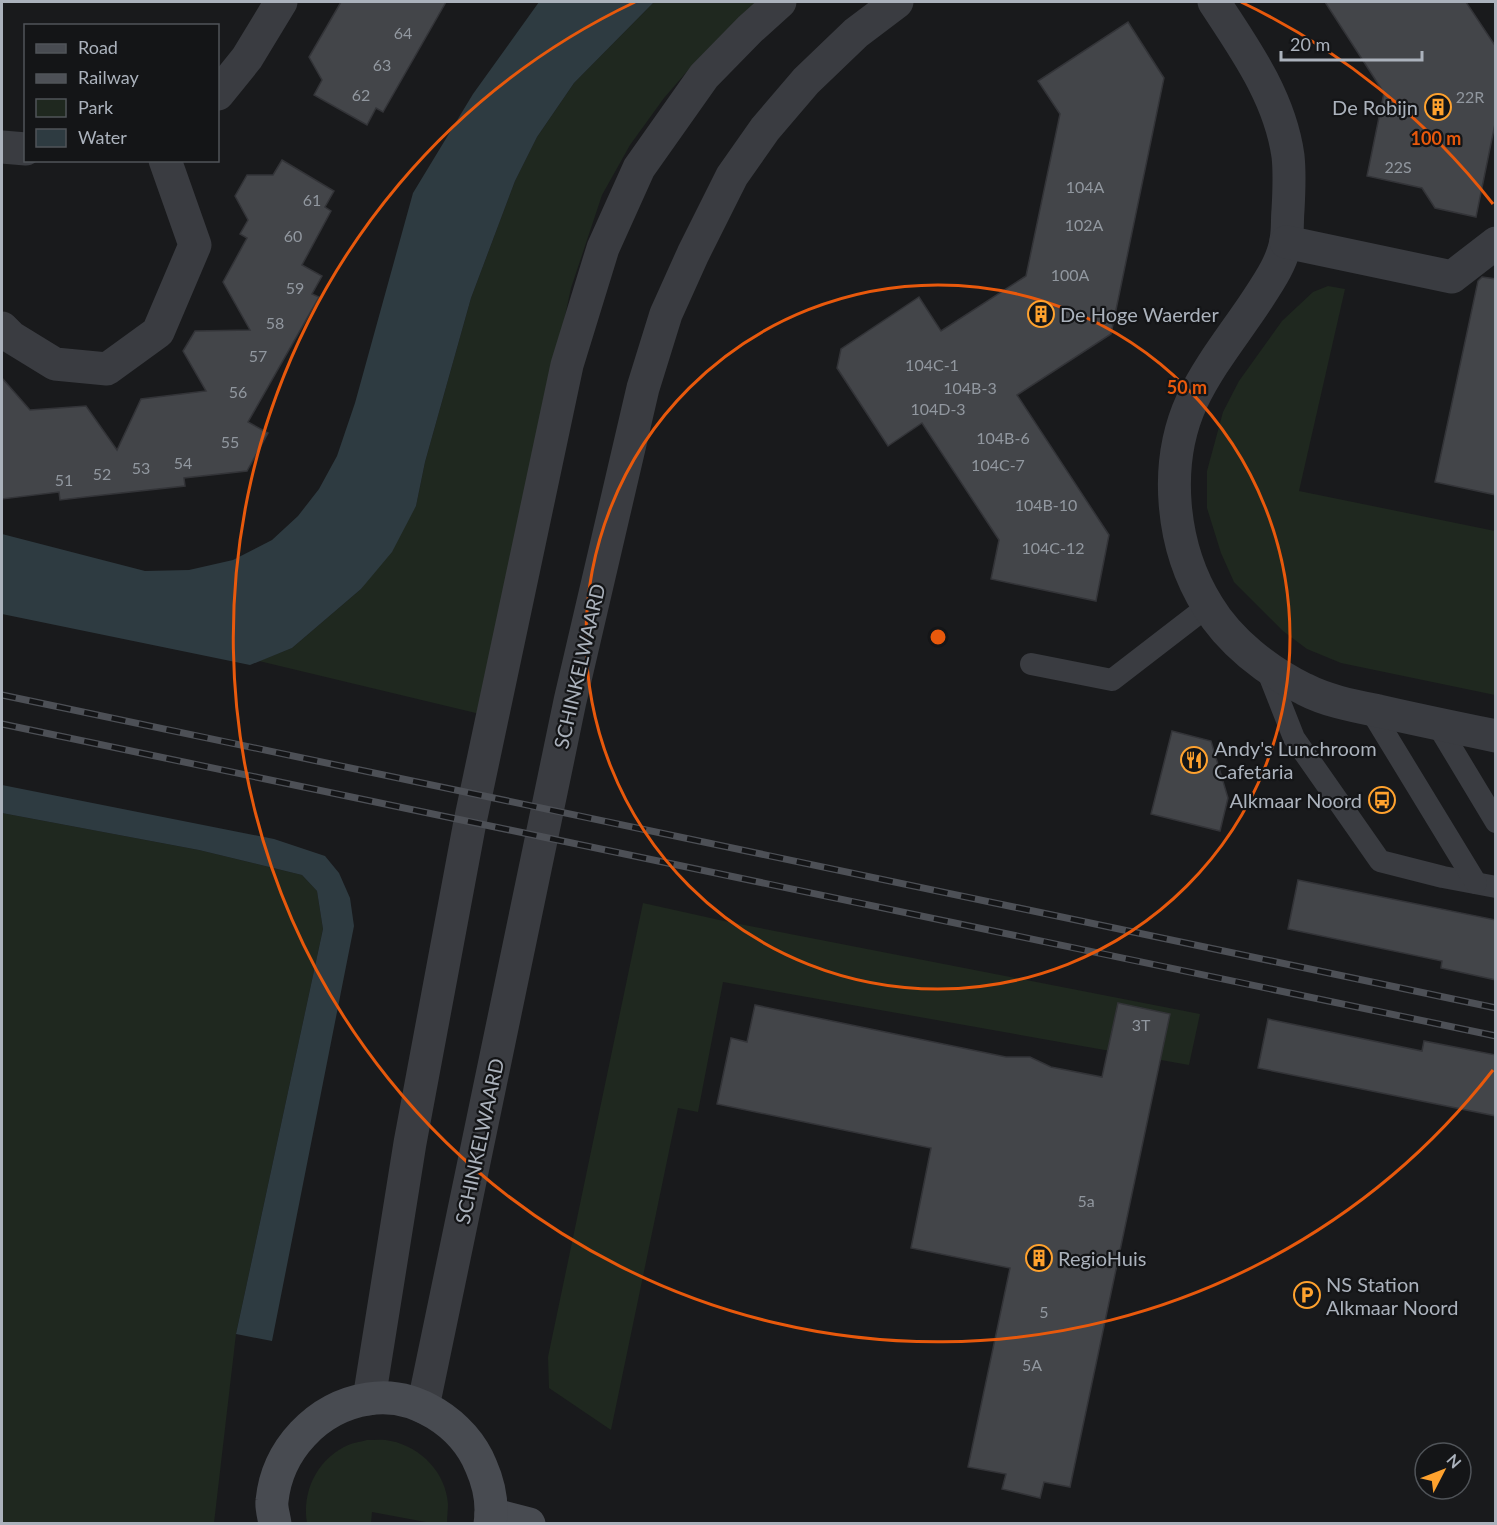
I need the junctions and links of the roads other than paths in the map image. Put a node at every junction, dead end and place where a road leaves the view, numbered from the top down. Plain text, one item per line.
1 (281, 2) edge
2 (780, 2) edge
3 (897, 2) edge
4 (1214, 2) edge
5 (219, 93) edge
6 (2, 147) edge
7 (24, 149) edge
8 (166, 162) edge
9 (1286, 242) junction
10 (1496, 243) edge
11 (2, 328) edge
12 (1208, 606) junction
13 (1030, 664) dead end
14 (1266, 667) junction
15 (1370, 709) junction
16 (1437, 724) junction
17 (1496, 735) edge
18 (1496, 822) edge
19 (1486, 885) edge
20 (369, 1399) junction
21 (423, 1407) junction
22 (490, 1519) edge
23 (275, 1524) edge
24 (530, 1524) edge

1 - 5 street
2 - 20 street
3 - 21 street, SCHINKELWAARD
4 - 9 street
6 - 7 street
8 - 11 street
9 - 10 street
9 - 12 street
12 - 13 lane
12 - 14 street
14 - 15 street
14 - 19 lane
15 - 16 street
15 - 19 lane
16 - 17 street
16 - 18 lane
20 - 21 main road
20 - 23 main road
21 - 22 main road
22 - 24 main road

